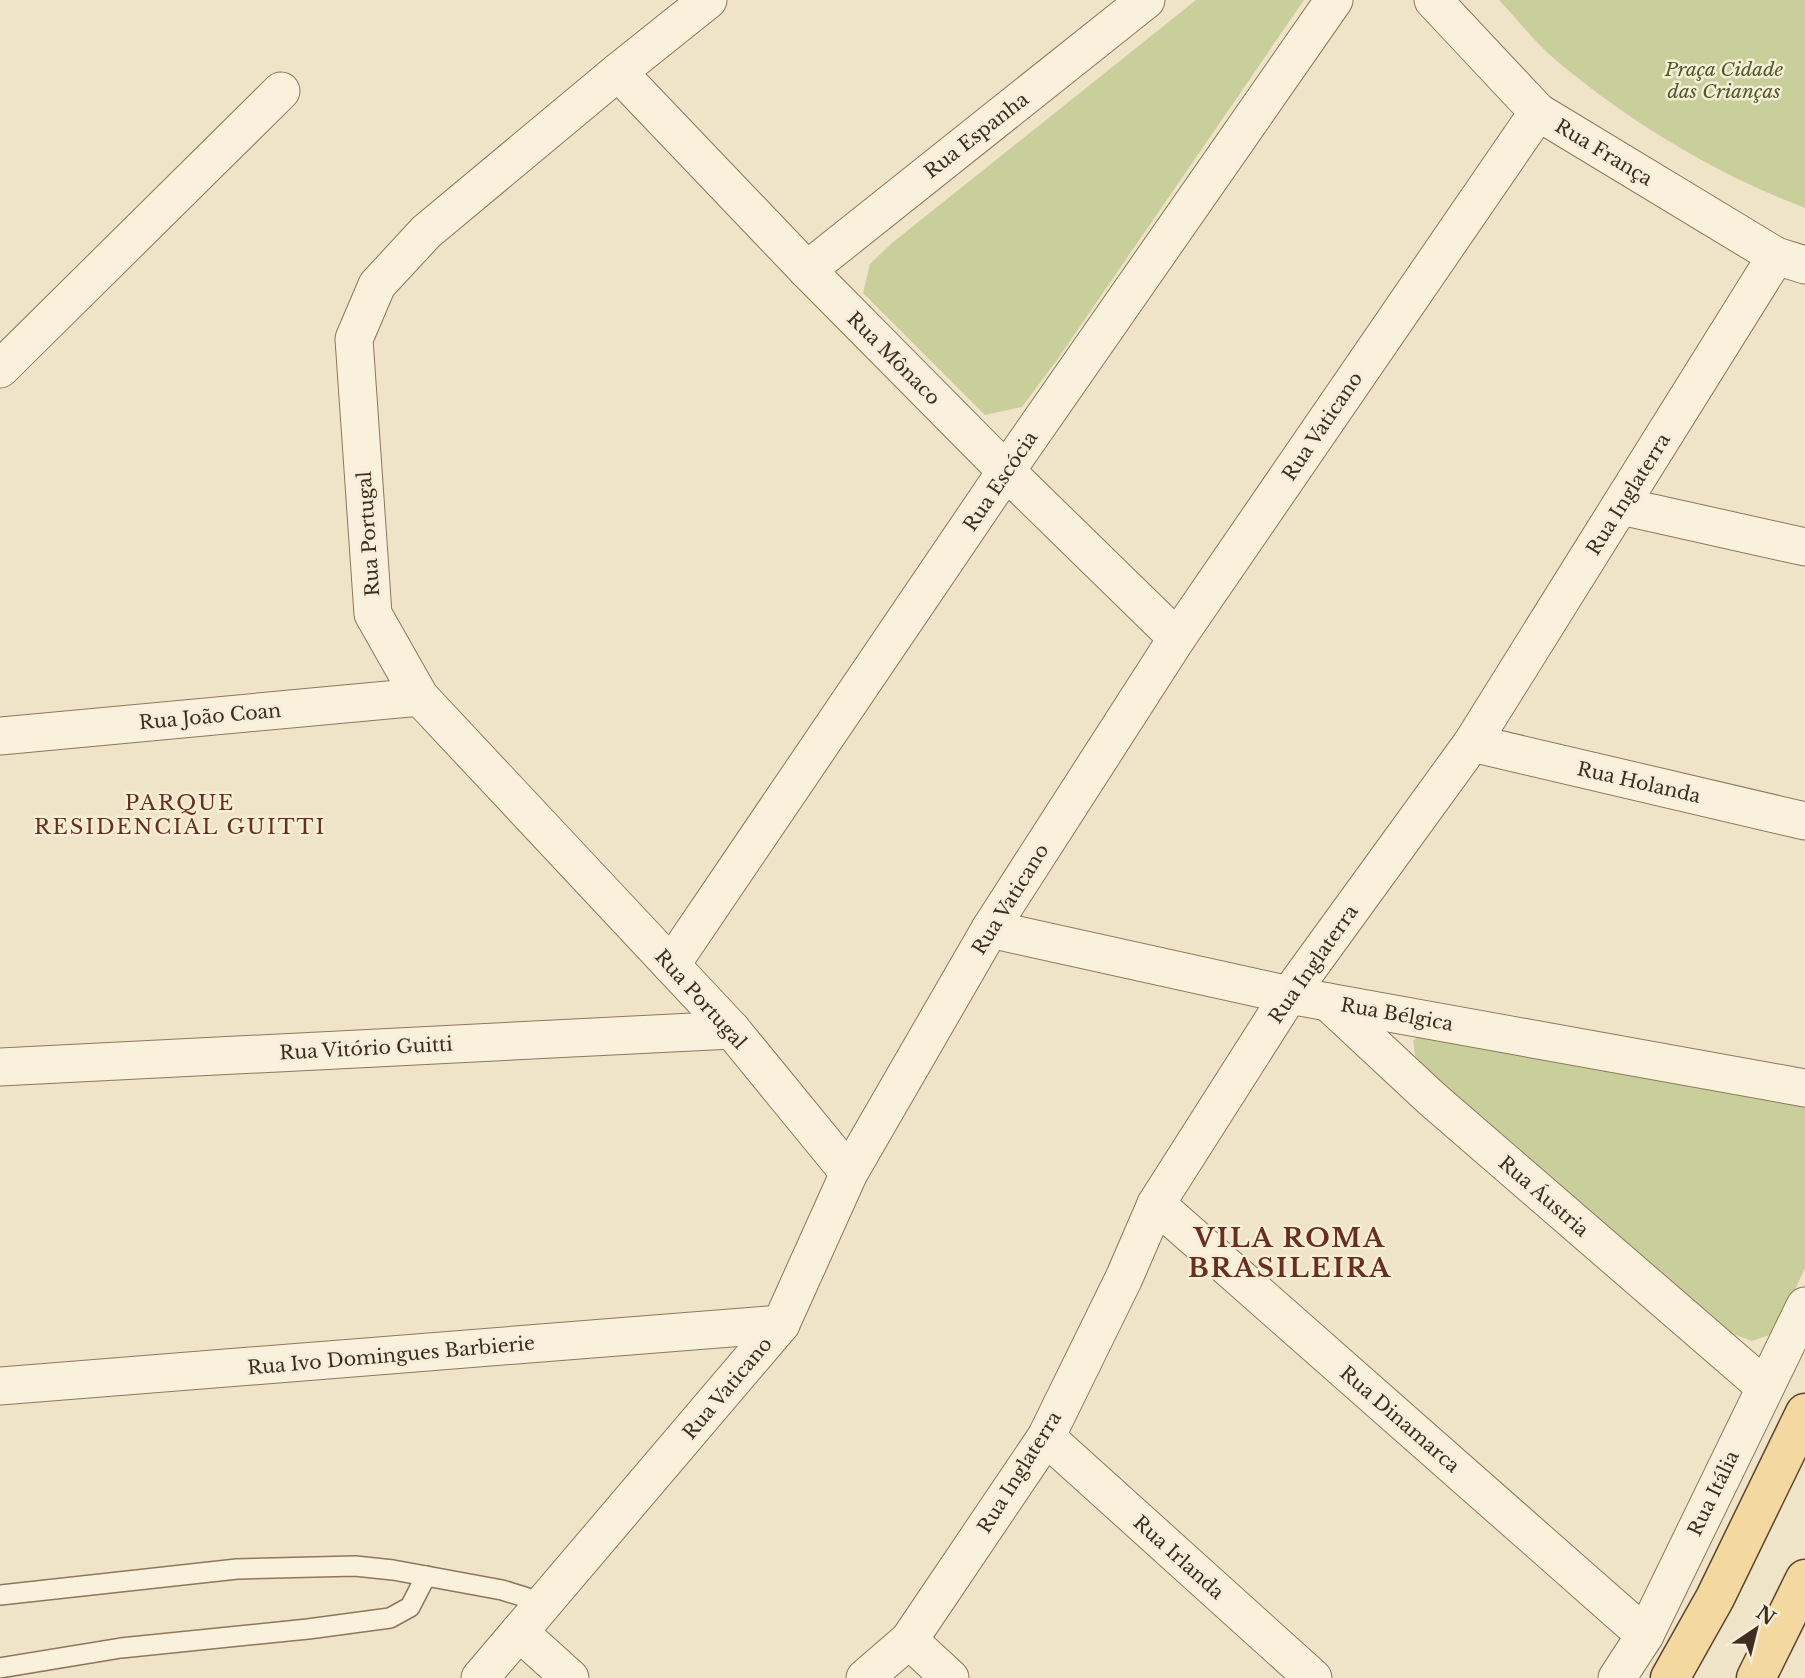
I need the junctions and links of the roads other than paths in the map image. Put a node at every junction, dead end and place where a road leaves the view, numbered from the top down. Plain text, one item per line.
1 (708, 0) edge
2 (1146, 0) edge
3 (1334, 0) edge
4 (1433, 0) edge
5 (618, 72) junction
6 (281, 90) dead end
7 (1538, 112) junction
8 (1790, 260) edge
9 (807, 270) junction
10 (0, 369) edge
11 (1006, 471) junction
12 (1620, 506) junction
13 (1805, 547) edge
14 (1177, 638) junction
15 (420, 696) junction
16 (0, 736) edge
17 (1472, 743) junction
18 (1805, 821) edge
19 (990, 929) junction
20 (671, 965) junction
21 (1289, 995) junction
22 (1328, 1002) junction
23 (732, 1030) junction
24 (0, 1067) edge
25 (1805, 1088) edge
26 (849, 1173) junction
27 (1156, 1204) junction
28 (1805, 1306) edge
29 (782, 1324) junction
30 (0, 1386) edge
31 (1765, 1387) junction
32 (1805, 1413) edge
33 (1046, 1437) junction
34 (426, 1576) junction
35 (1805, 1579) edge
36 (0, 1595) edge
37 (544, 1603) junction
38 (519, 1632) junction
39 (1645, 1635) junction
40 (909, 1640) junction
41 (0, 1668) edge
42 (480, 1678) edge
43 (569, 1678) edge
44 (865, 1678) edge
45 (950, 1678) edge
46 (1313, 1678) edge
47 (1617, 1678) edge
48 (1671, 1678) edge
49 (1756, 1678) edge

1 - 5 street, Rua Portugal
2 - 9 street, Rua Espanha
3 - 11 street, Rua Escócia
4 - 7 street, Rua França
5 - 9 street, Rua Mônaco
5 - 15 street, Rua Portugal
6 - 10 street
7 - 8 street, Rua França
7 - 14 street, Rua Vaticano
8 - 12 street, Rua Inglaterra
9 - 11 street, Rua Mônaco
11 - 14 street, Rua Mônaco
11 - 20 street, Rua Escócia
12 - 13 street
12 - 17 street, Rua Inglaterra
14 - 19 street, Rua Vaticano
15 - 16 street, Rua João Coan
15 - 20 street, Rua Portugal
17 - 18 street, Rua Holanda
17 - 21 street, Rua Inglaterra
19 - 21 street, Rua Bélgica
19 - 26 street, Rua Vaticano
20 - 23 street, Rua Portugal
21 - 22 street, Rua Bélgica
21 - 27 street, Rua Inglaterra
22 - 25 street, Rua Bélgica
22 - 31 street, Rua Áustria
23 - 24 street, Rua Vitório Guitti
23 - 26 street, Rua Portugal
26 - 29 street, Rua Vaticano
27 - 33 street, Rua Inglaterra
27 - 39 street, Rua Dinamarca
28 - 31 street, Rua Itália
29 - 30 street, Rua Ivo Domingues Barbierie
29 - 37 street, Rua Vaticano
31 - 39 street, Rua Itália
32 - 48 main road
33 - 40 street, Rua Inglaterra
33 - 46 street, Rua Irlanda
34 - 36 lane
34 - 37 lane
34 - 41 lane
35 - 49 main road
37 - 38 street, Rua Vaticano
38 - 42 street, Rua Vaticano
38 - 43 street
39 - 47 street, Rua Itália
40 - 44 street, Rua Inglaterra
40 - 45 street

